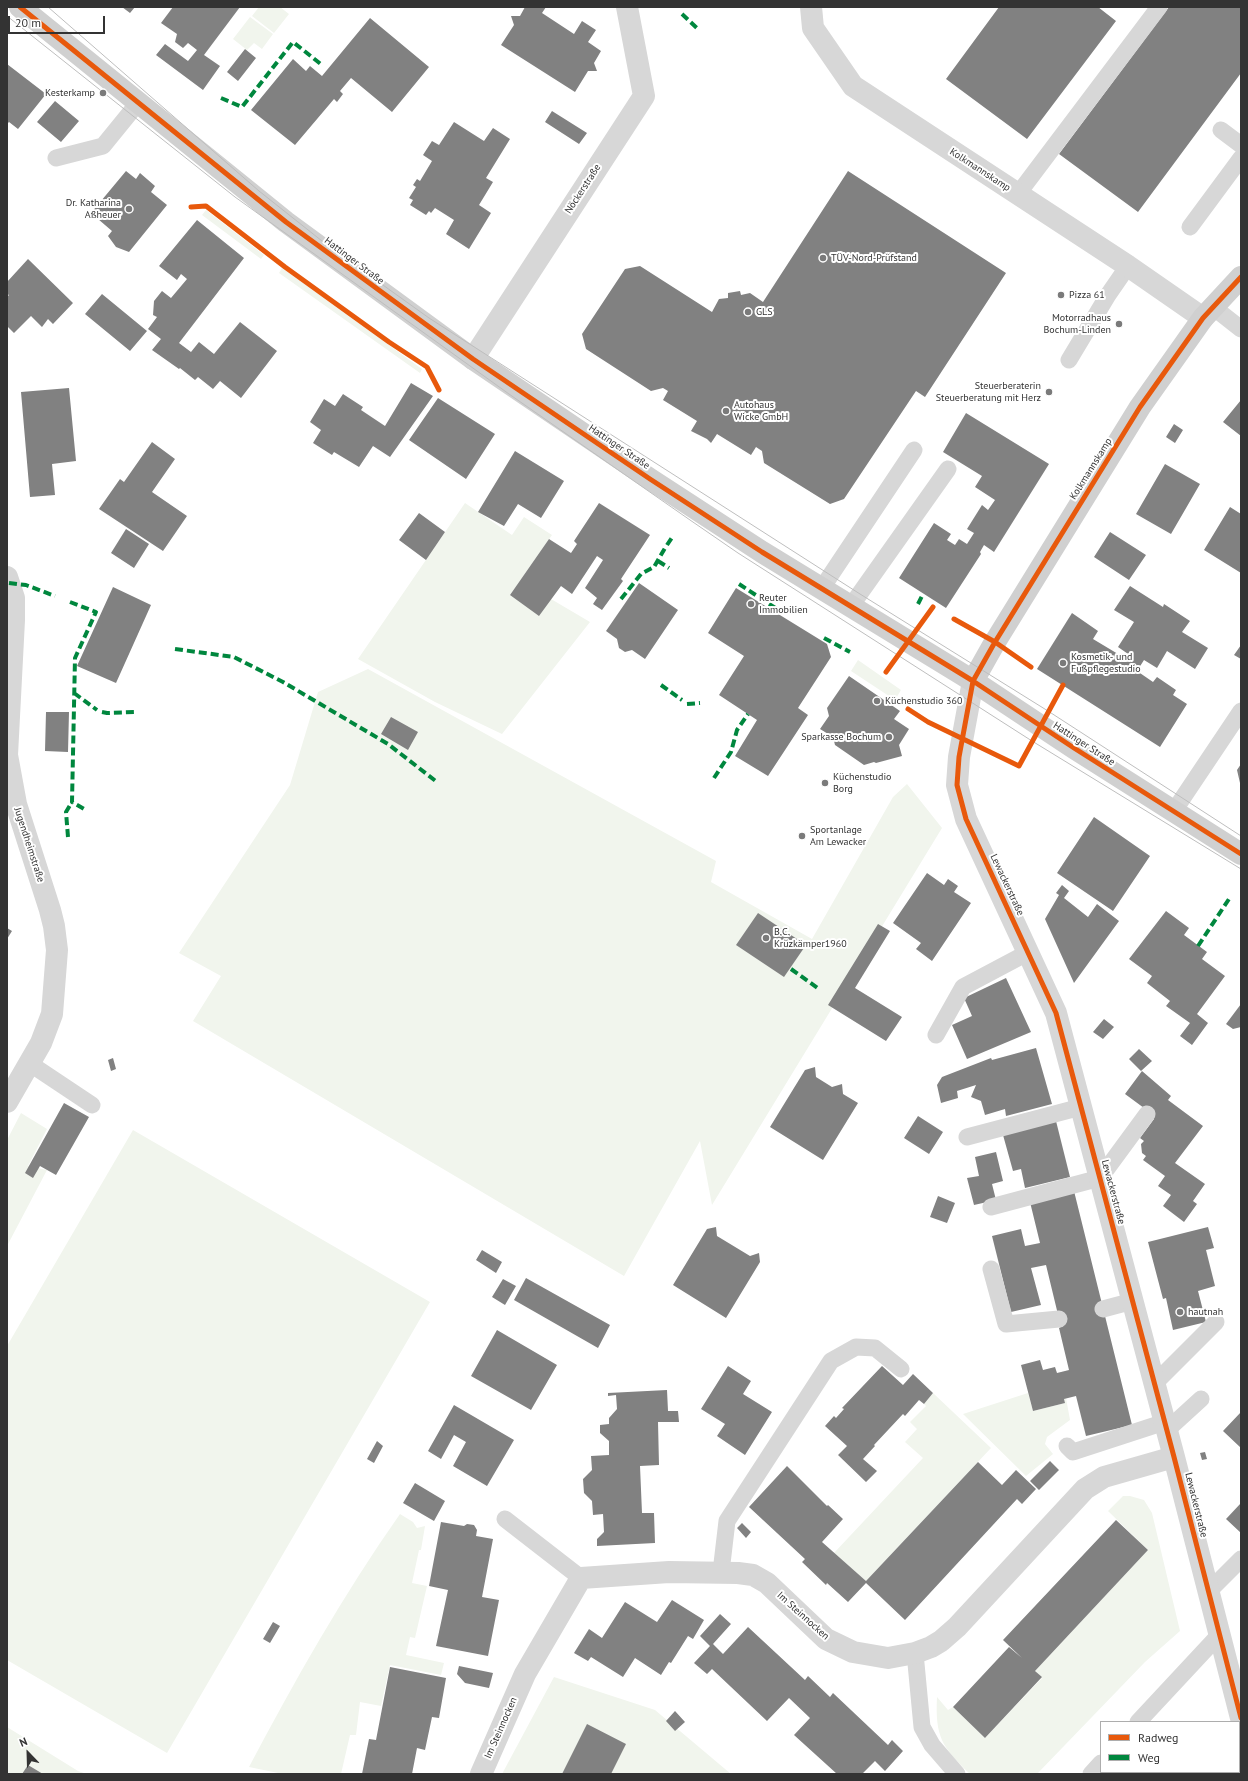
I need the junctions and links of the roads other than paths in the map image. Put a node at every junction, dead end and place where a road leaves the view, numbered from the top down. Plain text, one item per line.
1 (20, 7) edge
2 (627, 7) edge
3 (800, 7) edge
4 (1159, 7) edge
5 (812, 17) edge
6 (138, 103) junction
7 (1221, 130) dead end
8 (1241, 144) edge
9 (56, 158) dead end
10 (1241, 158) edge
11 (1018, 194) junction
12 (1190, 228) dead end
13 (1128, 266) junction
14 (1241, 276) edge
15 (1208, 312) junction
16 (1241, 329) edge
17 (473, 359) junction
18 (1070, 360) dead end
19 (914, 450) dead end
20 (948, 469) dead end
21 (7, 577) edge
22 (822, 588) junction
23 (851, 606) junction
24 (973, 681) junction
25 (1241, 711) edge
26 (1174, 811) junction
27 (1241, 854) edge
28 (1029, 952) junction
29 (936, 1035) dead end
30 (29, 1063) junction
31 (7, 1102) edge
32 (92, 1105) dead end
33 (1081, 1107) junction
34 (1147, 1114) dead end
35 (967, 1137) dead end
36 (1100, 1178) junction
37 (991, 1208) dead end
38 (991, 1269) dead end
39 (1133, 1301) junction
40 (1103, 1309) dead end
41 (1059, 1319) dead end
42 (1216, 1322) dead end
43 (901, 1369) dead end
44 (1154, 1384) junction
45 (1201, 1399) dead end
46 (1166, 1426) junction
47 (1067, 1446) dead end
48 (1174, 1457) junction
49 (505, 1519) dead end
50 (1241, 1559) edge
51 (721, 1572) junction
52 (580, 1578) junction
53 (1209, 1592) junction
54 (1220, 1634) junction
55 (915, 1653) junction
56 (1241, 1718) edge
57 (1139, 1721) edge
58 (1100, 1764) edge
59 (481, 1774) edge
60 (957, 1774) edge
61 (1091, 1774) edge

1 - 6 street, Hattinger Straße
2 - 17 street, Nöckerstraße
3 - 5 lane
4 - 11 lane
5 - 11 street, Kolkmannskamp
6 - 9 lane
6 - 17 street, Hattinger Straße
7 - 8 lane
10 - 12 lane
11 - 13 street, Kolkmannskamp
13 - 15 street, Kolkmannskamp
13 - 18 lane
14 - 15 street, Kolkmannskamp
15 - 16 lane
15 - 24 street, Kolkmannskamp
17 - 22 street, Hattinger Straße
19 - 22 lane
20 - 23 lane
21 - 30 street, Jugendheimstraße
22 - 23 street, Hattinger Straße
23 - 24 street, Hattinger Straße
24 - 26 street, Hattinger Straße
24 - 28 street, Lewackerstraße
25 - 26 lane
26 - 27 street, Hattinger Straße
28 - 29 lane
28 - 33 street, Lewackerstraße
30 - 31 street, Jugendheimstraße
30 - 32 lane
33 - 35 lane
33 - 36 street, Lewackerstraße
34 - 36 lane
36 - 37 lane
36 - 39 street, Lewackerstraße
38 - 41 lane
39 - 40 lane
39 - 44 street, Lewackerstraße
42 - 44 lane
43 - 51 lane
44 - 46 street, Lewackerstraße
45 - 46 lane
46 - 47 lane
46 - 48 street, Lewackerstraße
48 - 53 street, Lewackerstraße
48 - 55 street, Im Steinnocken
49 - 52 lane
50 - 53 lane
51 - 52 street, Im Steinnocken
51 - 55 street, Im Steinnocken
52 - 59 street, Im Steinnocken
53 - 54 street, Lewackerstraße
54 - 56 street, Lewackerstraße
54 - 57 lane
55 - 60 lane
58 - 61 lane

